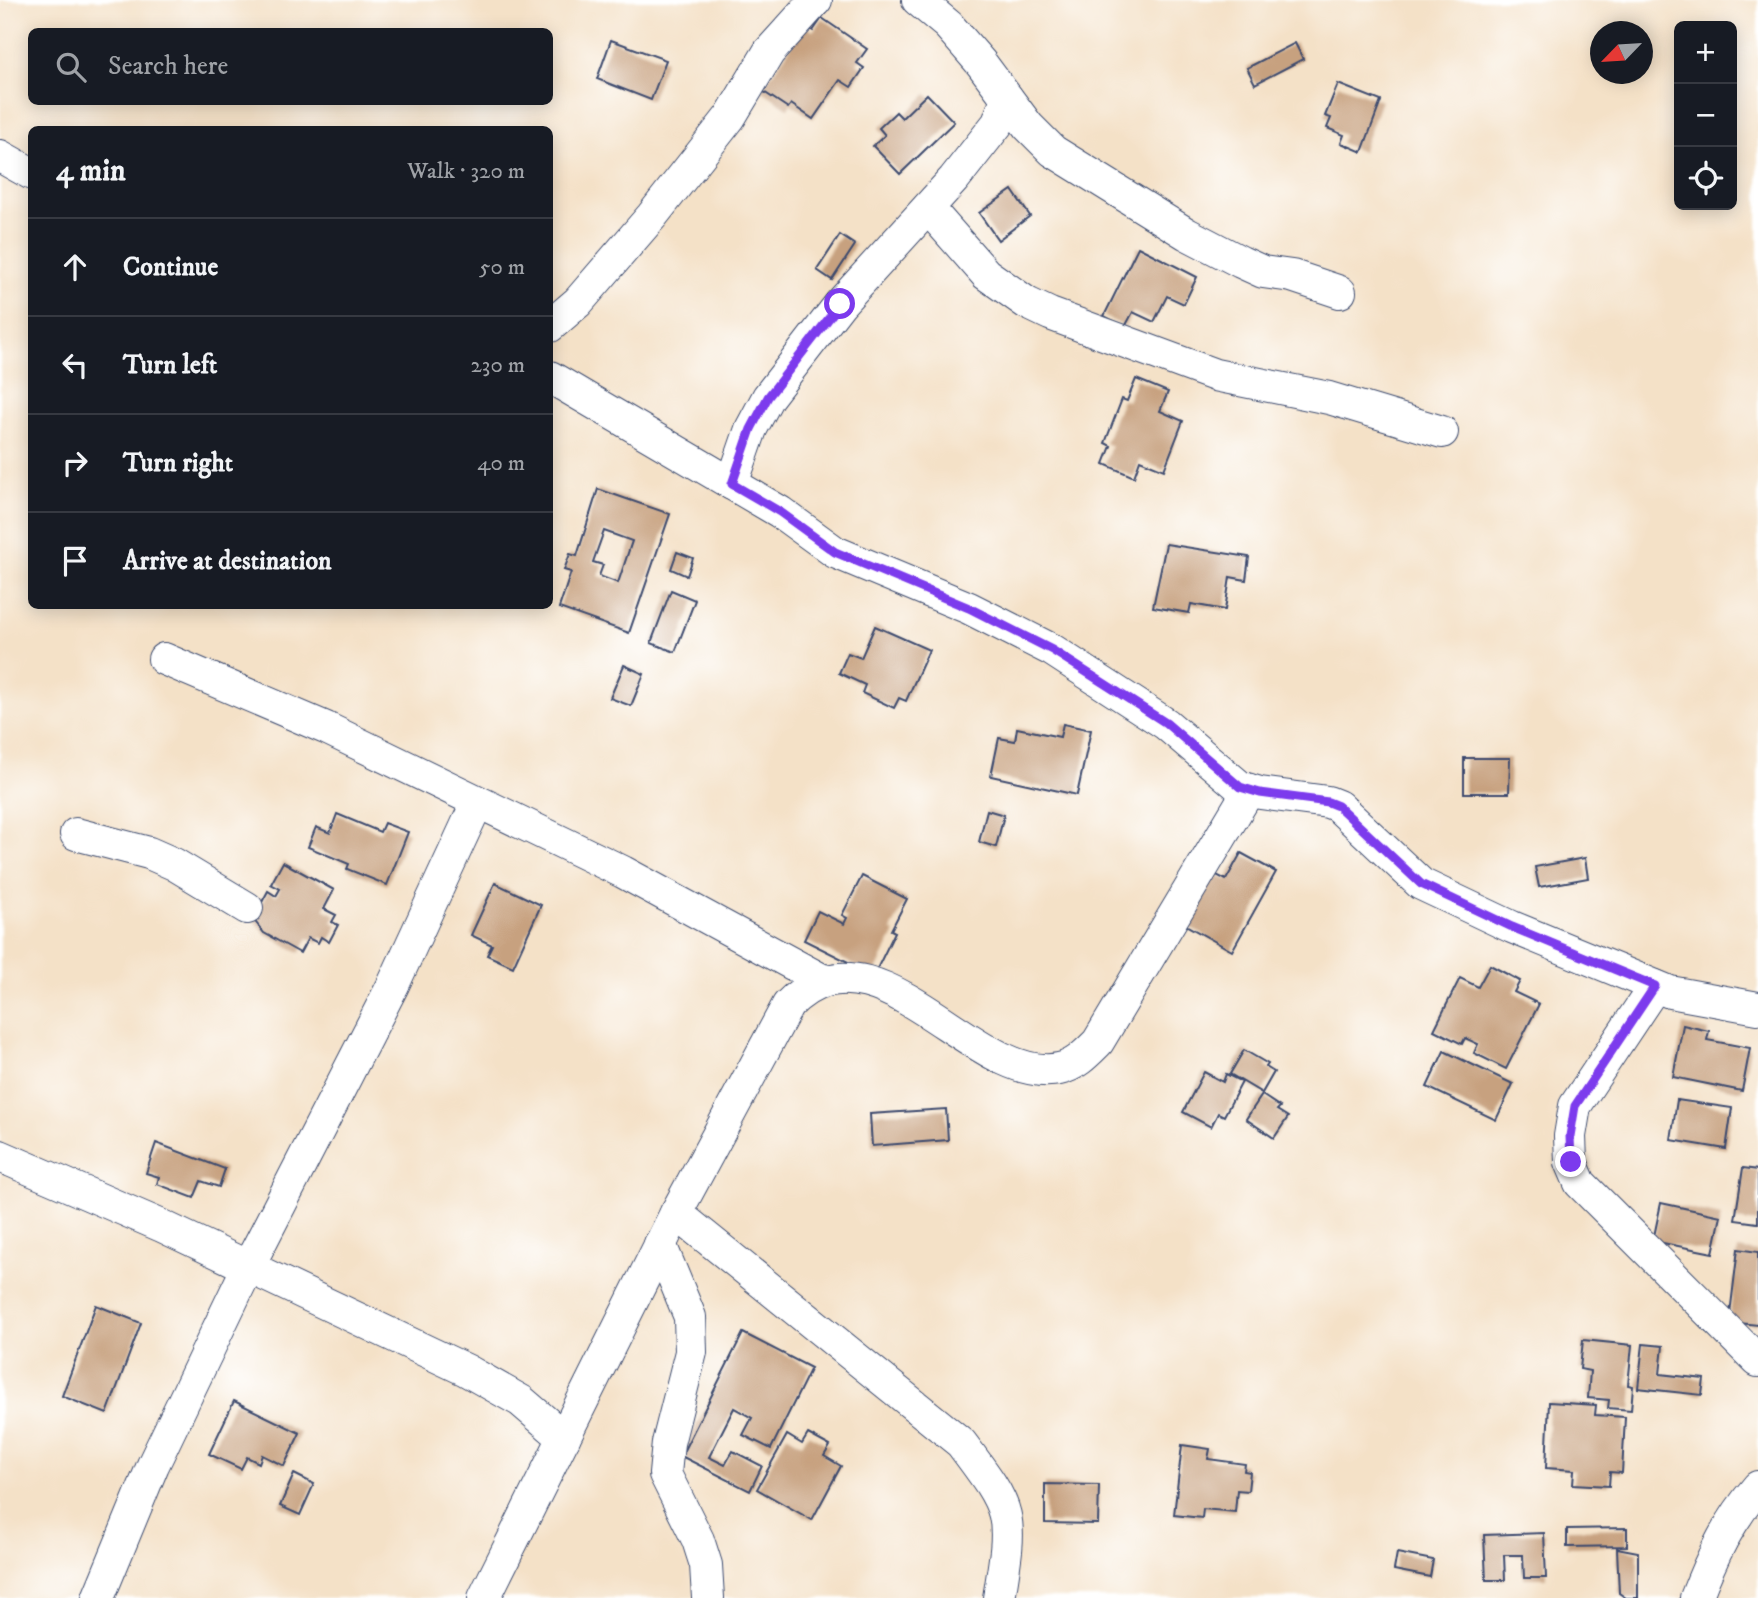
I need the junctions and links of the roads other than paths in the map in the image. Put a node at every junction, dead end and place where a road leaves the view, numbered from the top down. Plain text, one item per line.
1 (816, 0) edge
2 (918, 0) edge
3 (1007, 99) junction
4 (0, 156) edge
5 (28, 172) edge
6 (928, 208) junction
7 (1340, 292) dead end
8 (553, 323) edge
9 (553, 379) edge
10 (1442, 432) dead end
11 (732, 484) junction
12 (164, 659) dead end
13 (1249, 790) junction
14 (477, 803) junction
15 (76, 834) dead end
16 (247, 908) dead end
17 (822, 980) junction
18 (1655, 986) junction
19 (1758, 1008) edge
20 (0, 1156) edge
21 (676, 1213) junction
22 (660, 1244) junction
23 (247, 1269) junction
24 (1758, 1361) edge
25 (564, 1438) junction
26 (1758, 1487) edge
27 (98, 1598) edge
28 (484, 1598) edge
29 (708, 1598) edge
30 (999, 1598) edge
31 (1696, 1598) edge

1 - 8 street
2 - 3 street
3 - 6 street
3 - 7 street
4 - 5 street
6 - 10 street
6 - 11 street
9 - 11 street
11 - 13 street
12 - 14 street
13 - 17 street
13 - 18 street
14 - 17 street
14 - 23 street
15 - 16 street
17 - 21 street
18 - 19 street
18 - 24 street
20 - 23 street
21 - 22 street
21 - 30 street
22 - 25 street
22 - 29 street
23 - 25 street
23 - 27 street
25 - 28 street
26 - 31 street

